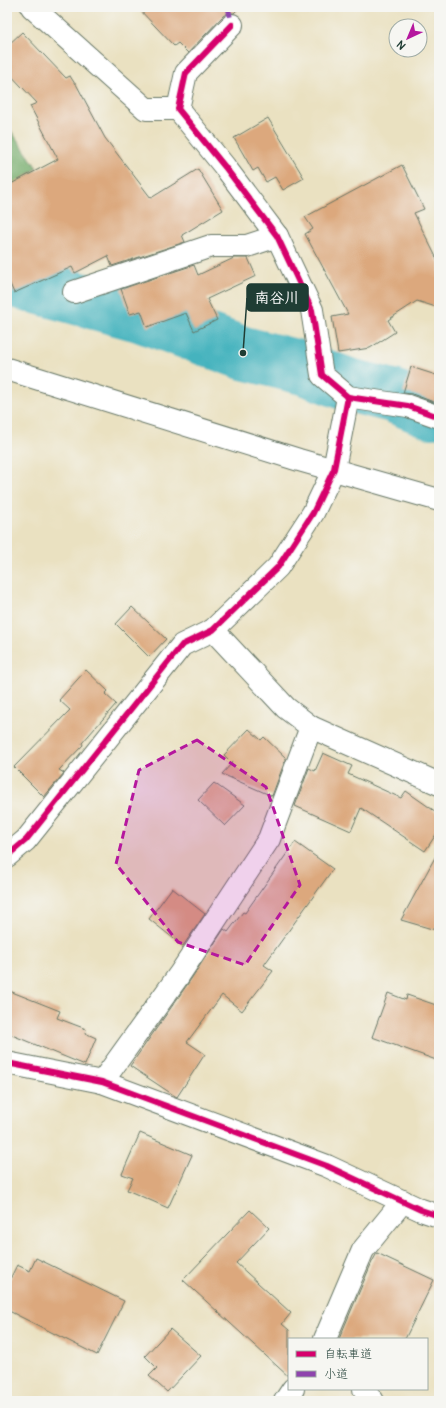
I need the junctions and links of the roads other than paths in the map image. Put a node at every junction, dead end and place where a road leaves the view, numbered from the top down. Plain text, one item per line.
1 (32, 7) edge
2 (232, 25) dead end
3 (178, 109) junction
4 (277, 236) junction
5 (74, 292) dead end
6 (7, 369) edge
7 (348, 396) junction
8 (439, 417) edge
9 (334, 469) junction
10 (439, 500) edge
11 (213, 630) junction
12 (311, 727) junction
13 (439, 784) edge
14 (7, 856) edge
15 (7, 1063) edge
16 (102, 1082) junction
17 (403, 1201) junction
18 (439, 1216) edge
19 (324, 1338) edge
20 (292, 1390) edge
21 (365, 1390) edge
22 (285, 1401) edge
23 (373, 1401) edge

1 - 3 street
2 - 3 street
3 - 4 street
4 - 5 street
4 - 7 street
6 - 9 street
7 - 8 street
7 - 9 street
9 - 10 street
9 - 11 street
11 - 12 street
11 - 14 street
12 - 13 street
12 - 16 street
15 - 16 street
16 - 17 street
17 - 18 street
17 - 19 street
20 - 22 street
21 - 23 street

